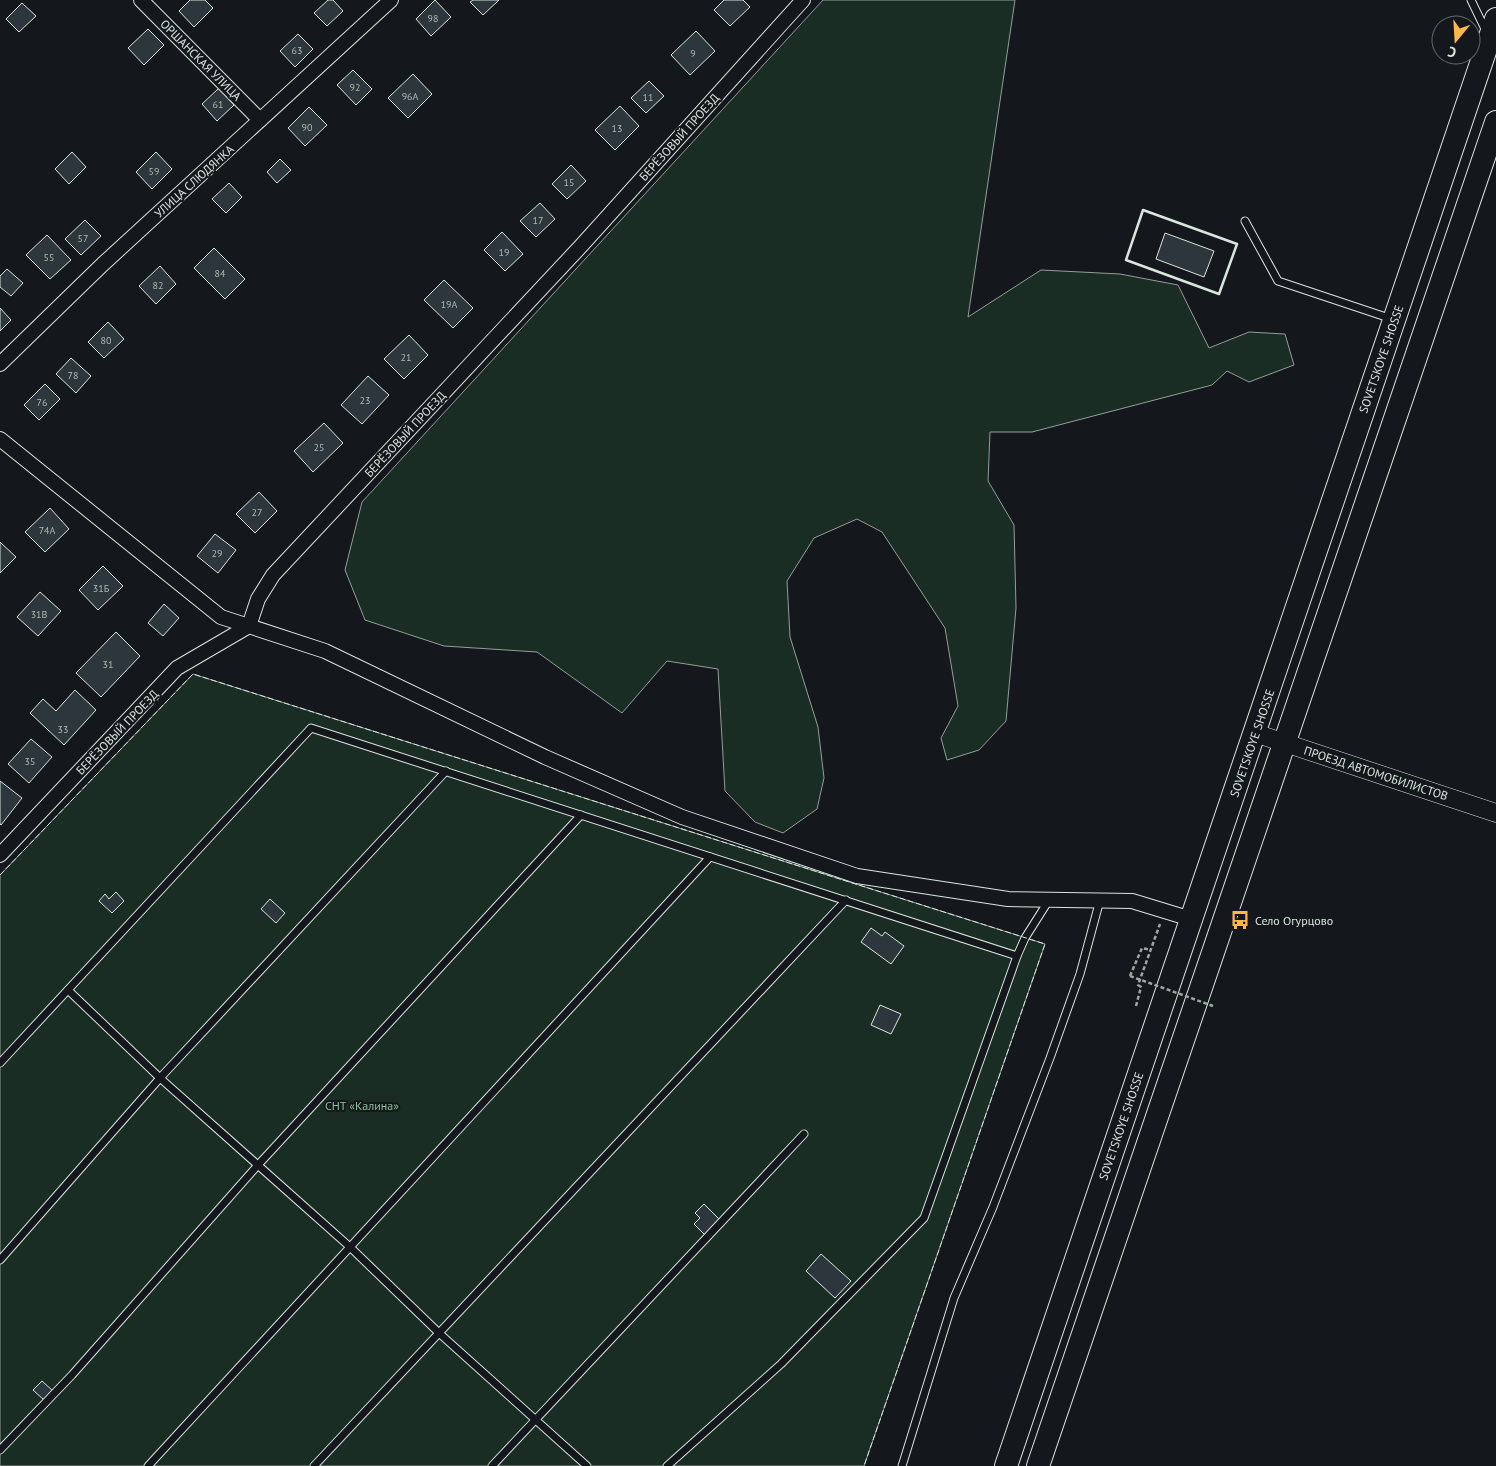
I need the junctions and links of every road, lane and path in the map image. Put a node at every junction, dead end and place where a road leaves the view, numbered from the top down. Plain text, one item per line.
1 (141, 0) edge
2 (391, 0) edge
3 (803, 0) edge
4 (1472, 0) edge
5 (1493, 29) edge
6 (260, 120) junction
7 (1496, 122) edge
8 (1245, 221) dead end
9 (1394, 320) junction
10 (0, 364) edge
11 (0, 439) edge
12 (249, 626) junction
13 (1255, 733) junction
14 (1284, 742) junction
15 (446, 771) junction
16 (1496, 813) edge
17 (581, 815) junction
18 (0, 854) edge
19 (710, 857) junction
20 (1049, 899) junction
21 (846, 900) junction
22 (1100, 900) junction
23 (1149, 906) junction
24 (1191, 919) junction
25 (1151, 950) junction
26 (1017, 956) junction
27 (68, 990) junction
28 (1136, 1006) dead end
29 (1213, 1006) dead end
30 (0, 1063) edge
31 (160, 1078) junction
32 (804, 1134) dead end
33 (258, 1165) junction
34 (350, 1247) junction
35 (0, 1260) edge
36 (439, 1333) junction
37 (536, 1420) junction
38 (0, 1450) edge
39 (148, 1466) edge
40 (314, 1466) edge
41 (492, 1466) edge
42 (587, 1466) edge
43 (667, 1466) edge
44 (902, 1466) edge
45 (1006, 1466) edge
46 (1038, 1466) edge

1 - 6 street, ОРШАНСКАЯ УЛИЦА
2 - 6 street, УЛИЦА СЛЮДЯНКА
3 - 12 street, БЕРЁЗОВЫЙ ПРОЕЗД
4 - 5 lane
5 - 9 highway, SOVETSKOYE SHOSSE
6 - 10 street, УЛИЦА СЛЮДЯНКА
7 - 14 highway
8 - 9 lane
9 - 13 highway, SOVETSKOYE SHOSSE
11 - 12 street
12 - 18 street, БЕРЁЗОВЫЙ ПРОЕЗД
12 - 20 street
13 - 14 street, ПРОЕЗД АВТОМОБИЛИСТОВ
13 - 24 highway, SOVETSKOYE SHOSSE
14 - 16 street, ПРОЕЗД АВТОМОБИЛИСТОВ
14 - 46 highway
15 - 17 lane
15 - 27 lane
15 - 31 lane
17 - 19 lane
17 - 33 lane
19 - 21 lane
19 - 34 lane
20 - 22 street
20 - 26 lane
21 - 26 lane
21 - 36 lane
22 - 23 street
22 - 44 lane
23 - 24 street
23 - 25 path
24 - 45 highway, SOVETSKOYE SHOSSE
25 - 28 path
25 - 29 path, bridge
26 - 43 lane
27 - 30 lane
27 - 31 lane
31 - 33 lane
31 - 35 lane
32 - 37 lane
33 - 34 lane
33 - 38 lane
34 - 36 lane
34 - 39 lane
36 - 37 lane
36 - 40 lane
37 - 41 lane
37 - 42 lane

